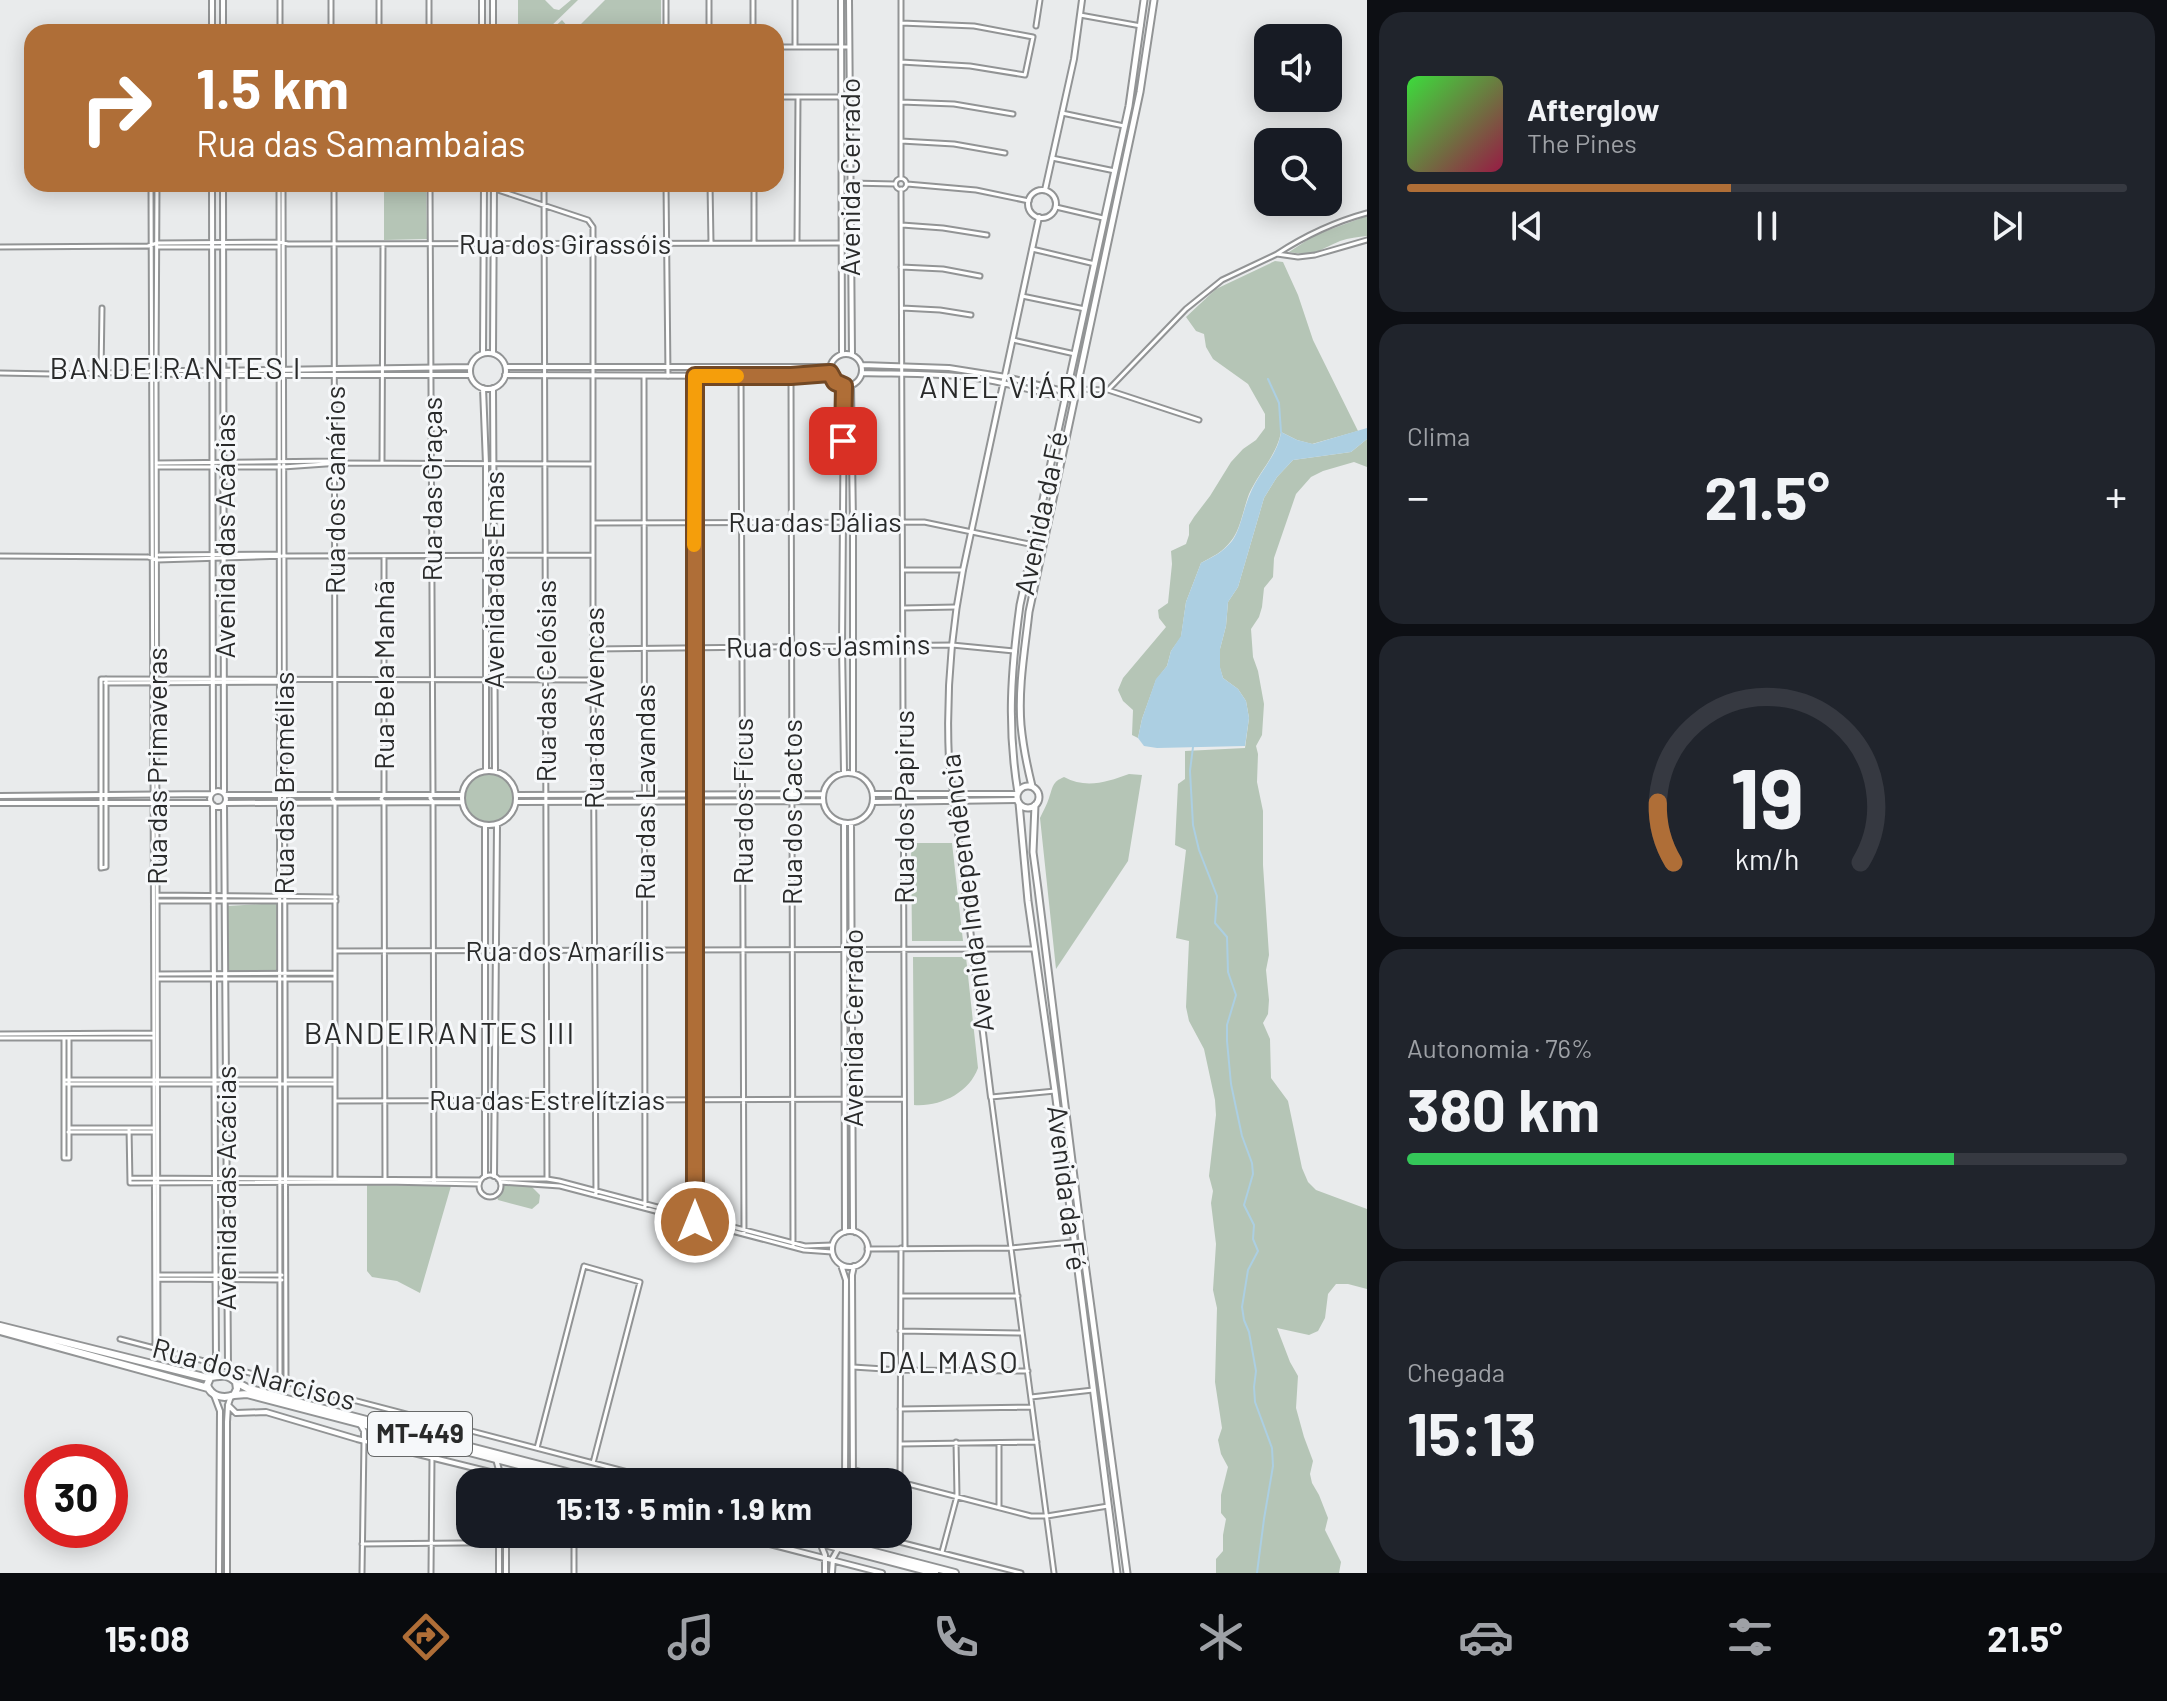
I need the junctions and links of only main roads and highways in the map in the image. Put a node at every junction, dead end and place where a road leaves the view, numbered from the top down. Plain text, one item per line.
1 (1144, 0) edge
2 (1154, 0) edge
3 (1032, 786) junction
4 (1018, 797) junction
5 (1035, 805) junction
6 (0, 1329) edge
7 (212, 1377) junction
8 (234, 1380) junction
9 (210, 1391) junction
10 (233, 1395) junction
11 (530, 1468) edge
12 (551, 1468) edge
13 (840, 1548) edge
14 (859, 1548) edge
15 (935, 1573) edge
16 (955, 1573) edge
17 (1117, 1573) edge
18 (1127, 1573) edge

1 - 4 main road, Avenida da Fé
2 - 3 main road, Avenida da Fé
3 - 4 main road
3 - 5 main road
4 - 5 main road
4 - 17 main road, Avenida da Fé
5 - 18 main road, Avenida da Fé
6 - 7 main road, MT-449
6 - 9 main road, MT-449
7 - 8 main road, MT-449
7 - 9 main road
8 - 10 main road
8 - 12 main road, MT-449
9 - 10 main road, MT-449
10 - 11 main road, MT-449
13 - 15 main road
14 - 16 main road

